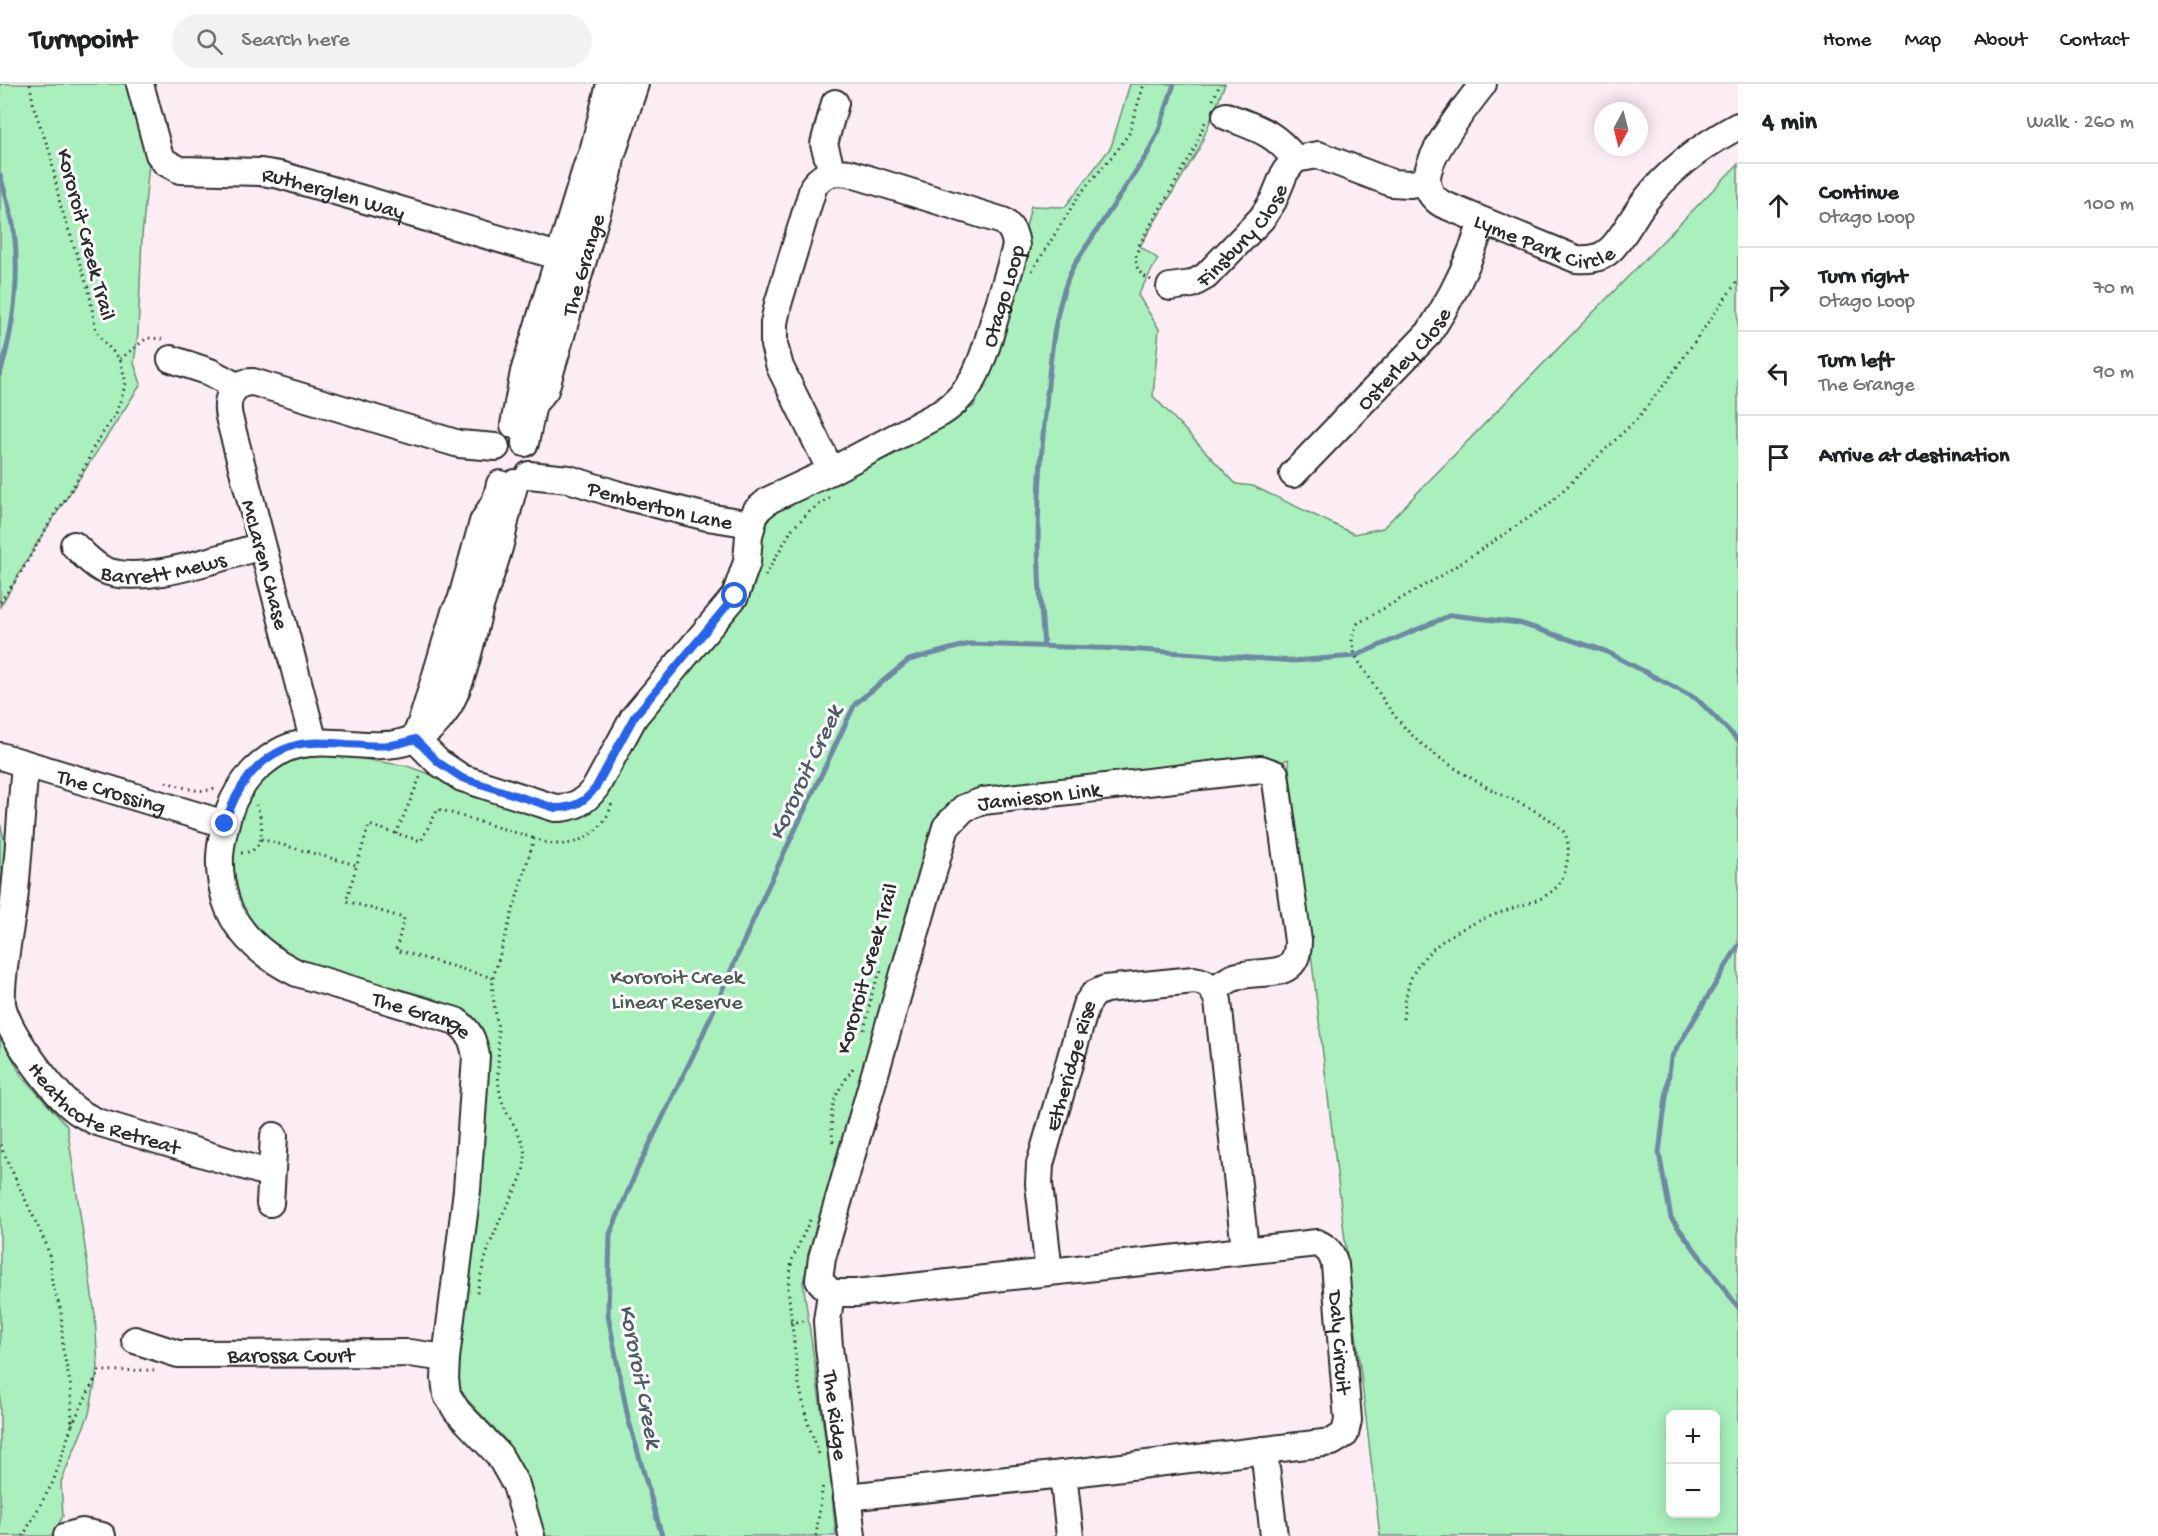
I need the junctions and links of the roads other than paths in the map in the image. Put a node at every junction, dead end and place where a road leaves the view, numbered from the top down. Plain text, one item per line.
1 (140, 84) edge
2 (610, 84) edge
3 (635, 84) edge
4 (1483, 84) edge
5 (835, 103) dead end
6 (1216, 110) road end
7 (1738, 126) edge
8 (1295, 159) junction
9 (832, 172) junction
10 (1426, 181) junction
11 (1482, 222) junction
12 (571, 260) junction
13 (1170, 287) road end
14 (170, 350) road end
15 (236, 386) junction
16 (513, 461) junction
17 (1293, 474) dead end
18 (833, 483) junction
19 (752, 524) junction
20 (74, 545) dead end
21 (262, 546) junction
22 (415, 739) junction
23 (314, 743) junction
24 (0, 756) edge
25 (25, 764) junction
26 (225, 824) junction
27 (1214, 990) junction
28 (274, 1136) dead end
29 (271, 1174) junction
30 (270, 1203) dead end
31 (1245, 1249) junction
32 (1049, 1272) junction
33 (831, 1293) junction
34 (135, 1340) dead end
35 (446, 1358) junction
36 (1264, 1450) junction
37 (1064, 1474) junction
38 (847, 1497) junction
39 (67, 1536) edge
40 (102, 1536) edge
41 (531, 1536) edge
42 (852, 1536) edge
43 (1070, 1536) edge
44 (1274, 1536) edge

1 - 12 street, Rutherglen Way
2 - 12 street, The Grange
3 - 12 street, The Grange
4 - 10 street
5 - 9 street
6 - 8 street, Finsbury Close
7 - 11 street, Lyme Park Circle
8 - 10 street, Finsbury Close
8 - 13 street, Finsbury Close
9 - 18 street
9 - 18 street, Otago Loop
10 - 11 street, Lyme Park Circle
11 - 17 street, Osterley Close
12 - 16 street, The Grange
14 - 15 street
15 - 16 street
15 - 21 street, McLaren Chase
16 - 19 street, Pemberton Lane
16 - 22 street, The Grange
18 - 19 street, Otago Loop
19 - 22 street, Otago Loop
20 - 21 street, Barrett Mews
21 - 23 street, McLaren Chase
22 - 23 street, The Grange
23 - 26 street, The Grange
24 - 25 street, The Crossing
25 - 26 street, The Crossing
25 - 29 street, Heathcote Retreat
26 - 35 street, The Grange
27 - 31 street
27 - 32 street, Etheridge Rise
27 - 33 street, Jamieson Link
28 - 29 street
29 - 30 street
31 - 32 street, Daly Circuit
31 - 36 street, Daly Circuit
32 - 33 street, Daly Circuit
33 - 38 street, The Ridge
34 - 35 street, Barossa Court
35 - 41 street, The Grange
36 - 37 street, Daly Circuit
36 - 44 street
37 - 38 street, Daly Circuit
37 - 43 street
38 - 42 street, The Ridge
39 - 40 street

